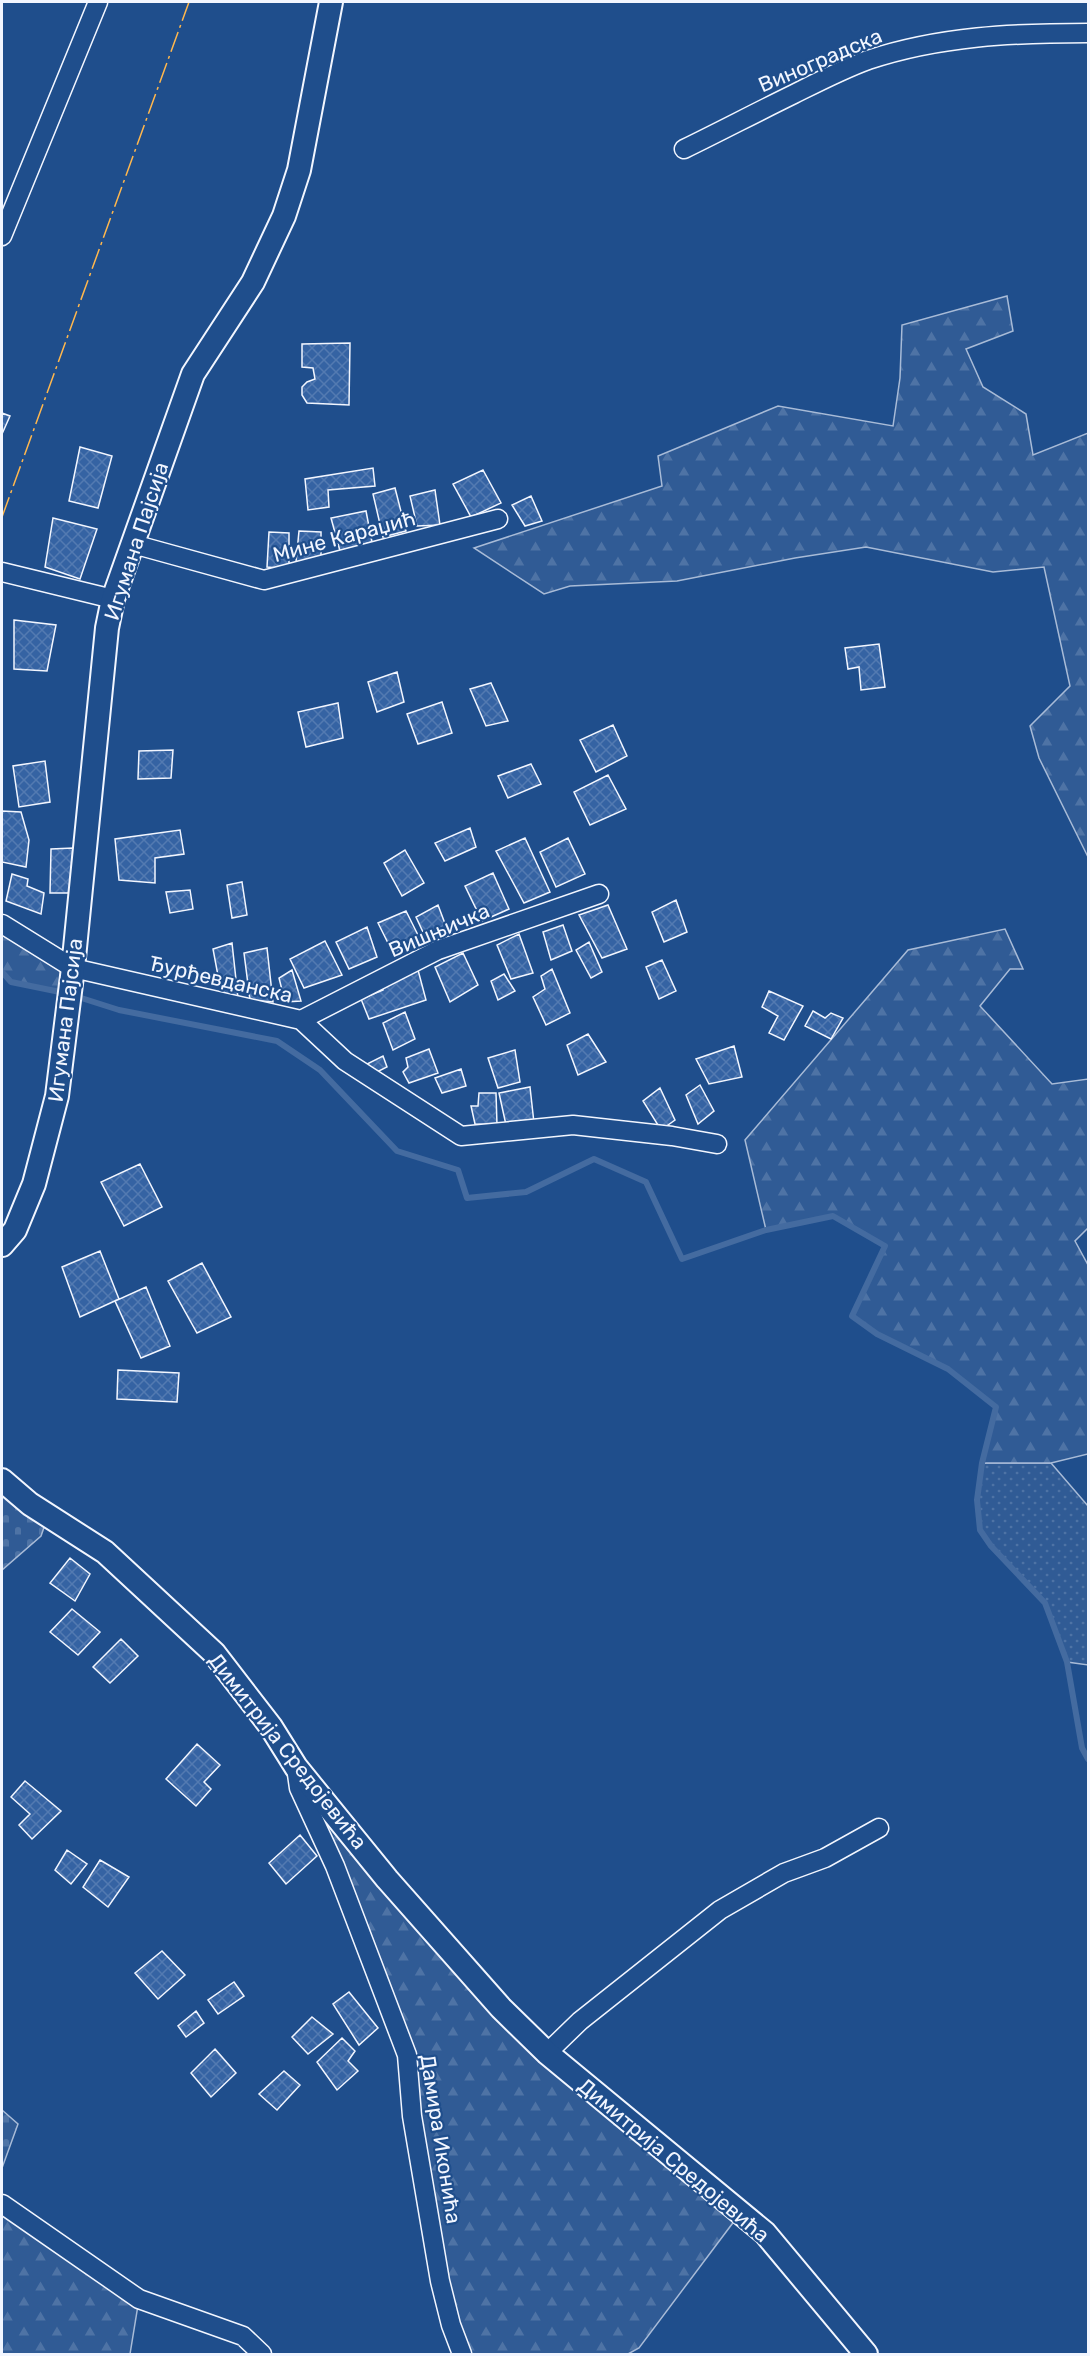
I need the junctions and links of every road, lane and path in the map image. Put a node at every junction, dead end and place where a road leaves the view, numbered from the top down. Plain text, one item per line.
1 (98, 2) edge
2 (331, 2) edge
3 (1089, 33) edge
4 (684, 149) dead end
5 (2, 236) edge
6 (498, 519) dead end
7 (133, 544) junction
8 (2, 572) edge
9 (112, 598) junction
10 (599, 894) dead end
11 (2, 924) edge
12 (73, 968) junction
13 (302, 1020) junction
14 (717, 1144) dead end
15 (2, 1245) edge
16 (2, 1480) edge
17 (296, 1767) junction
18 (879, 1828) dead end
19 (547, 2053) junction
20 (2, 2204) edge
21 (262, 2355) edge
22 (462, 2355) edge
23 (866, 2355) edge

1 - 5 street
2 - 7 street, Игумана Пајсија
3 - 4 street, Виноградска
6 - 7 street, Мине Караџић
7 - 9 street, Игумана Пајсија
8 - 9 street
9 - 12 street, Игумана Пајсија
10 - 13 street, Вишњичка
11 - 12 street, Ђурђевданска
12 - 13 street, Ђурђевданска
12 - 15 street, Игумана Пајсија
13 - 14 street, Ђурђевданска
16 - 17 street, Димитрија Средојевића
17 - 19 street, Димитрија Средојевића
17 - 22 street, Дамира Иконића
18 - 19 street
19 - 23 street, Димитрија Средојевића
20 - 21 street

